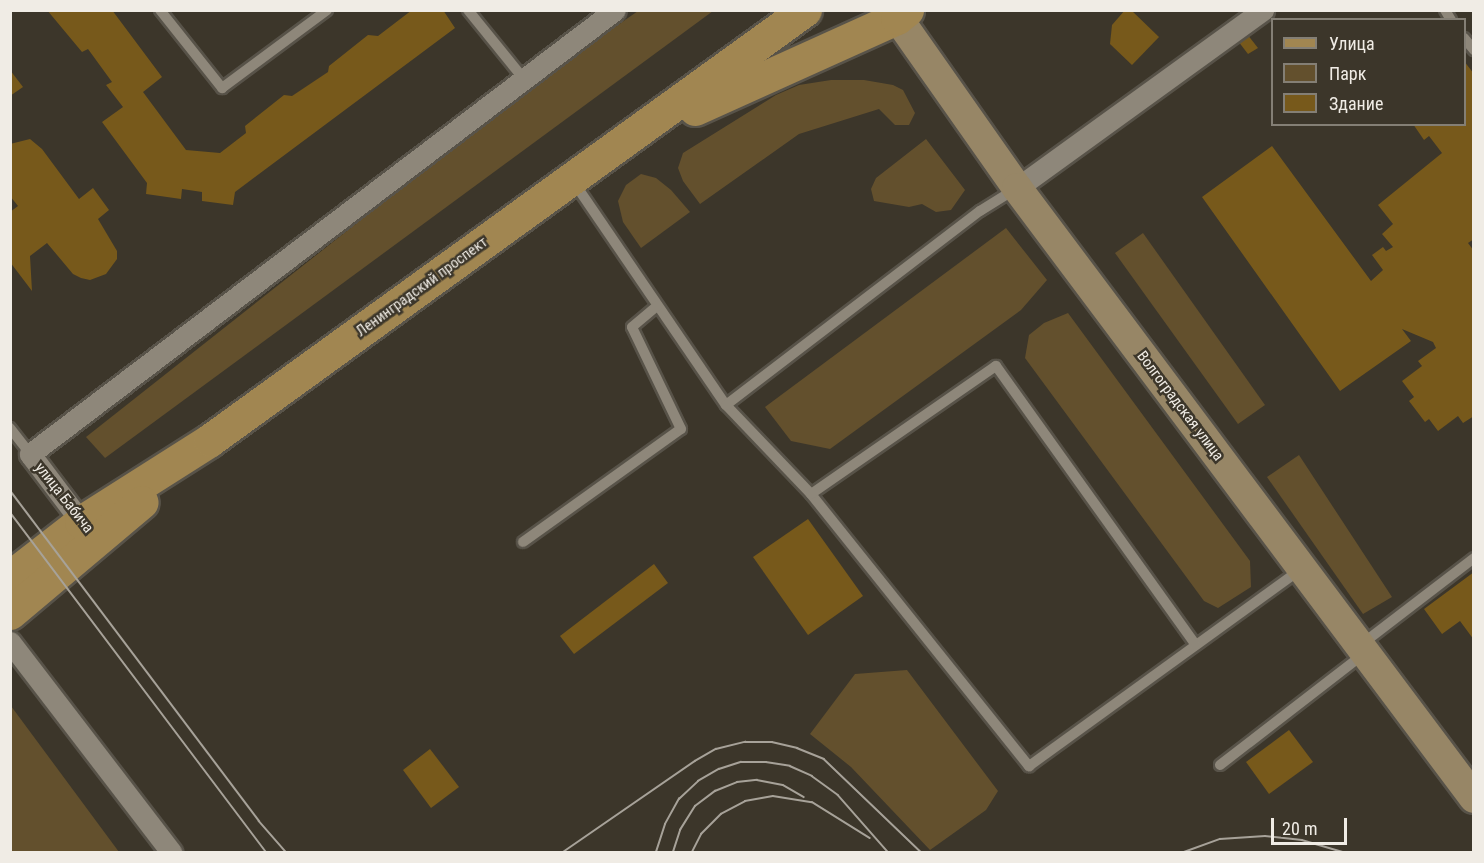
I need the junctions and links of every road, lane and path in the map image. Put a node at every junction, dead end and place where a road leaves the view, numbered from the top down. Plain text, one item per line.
1 (159, 10) edge
2 (327, 10) edge
3 (468, 10) edge
4 (615, 10) edge
5 (805, 10) edge
6 (1263, 10) edge
7 (898, 13) edge
8 (523, 78) junction
9 (635, 135) junction
10 (571, 179) junction
11 (1017, 188) junction
12 (657, 306) junction
13 (726, 405) junction
14 (10, 428) edge
15 (30, 454) junction
16 (811, 494) junction
17 (89, 532) junction
18 (523, 542) dead end
19 (1473, 558) edge
20 (1302, 568) junction
21 (10, 577) edge
22 (10, 613) edge
23 (10, 642) edge
24 (1196, 645) junction
25 (1362, 650) junction
26 (1220, 765) dead end
27 (1473, 798) edge
28 (171, 852) edge

1 - 2 lane
3 - 8 lane
4 - 8 street
5 - 9 main road, Ленинградский проспект
6 - 11 street
7 - 9 main road, Ленинградский проспект
7 - 11 street, Волгоградская улица
8 - 15 street
9 - 10 main road, Ленинградский проспект
10 - 12 lane
10 - 17 main road, Ленинградский проспект
11 - 13 lane
11 - 20 street, Волгоградская улица
12 - 13 lane
12 - 18 lane
13 - 16 lane
14 - 15 lane
15 - 17 street, улица Бабича
16 - 24 lane
16 - 24 lane
17 - 21 main road, Ленинградский проспект
17 - 22 main road, Ленинградский проспект
19 - 25 lane
20 - 24 lane
20 - 25 street, Волгоградская улица
23 - 28 street
25 - 26 lane
25 - 27 street, Волгоградская улица

